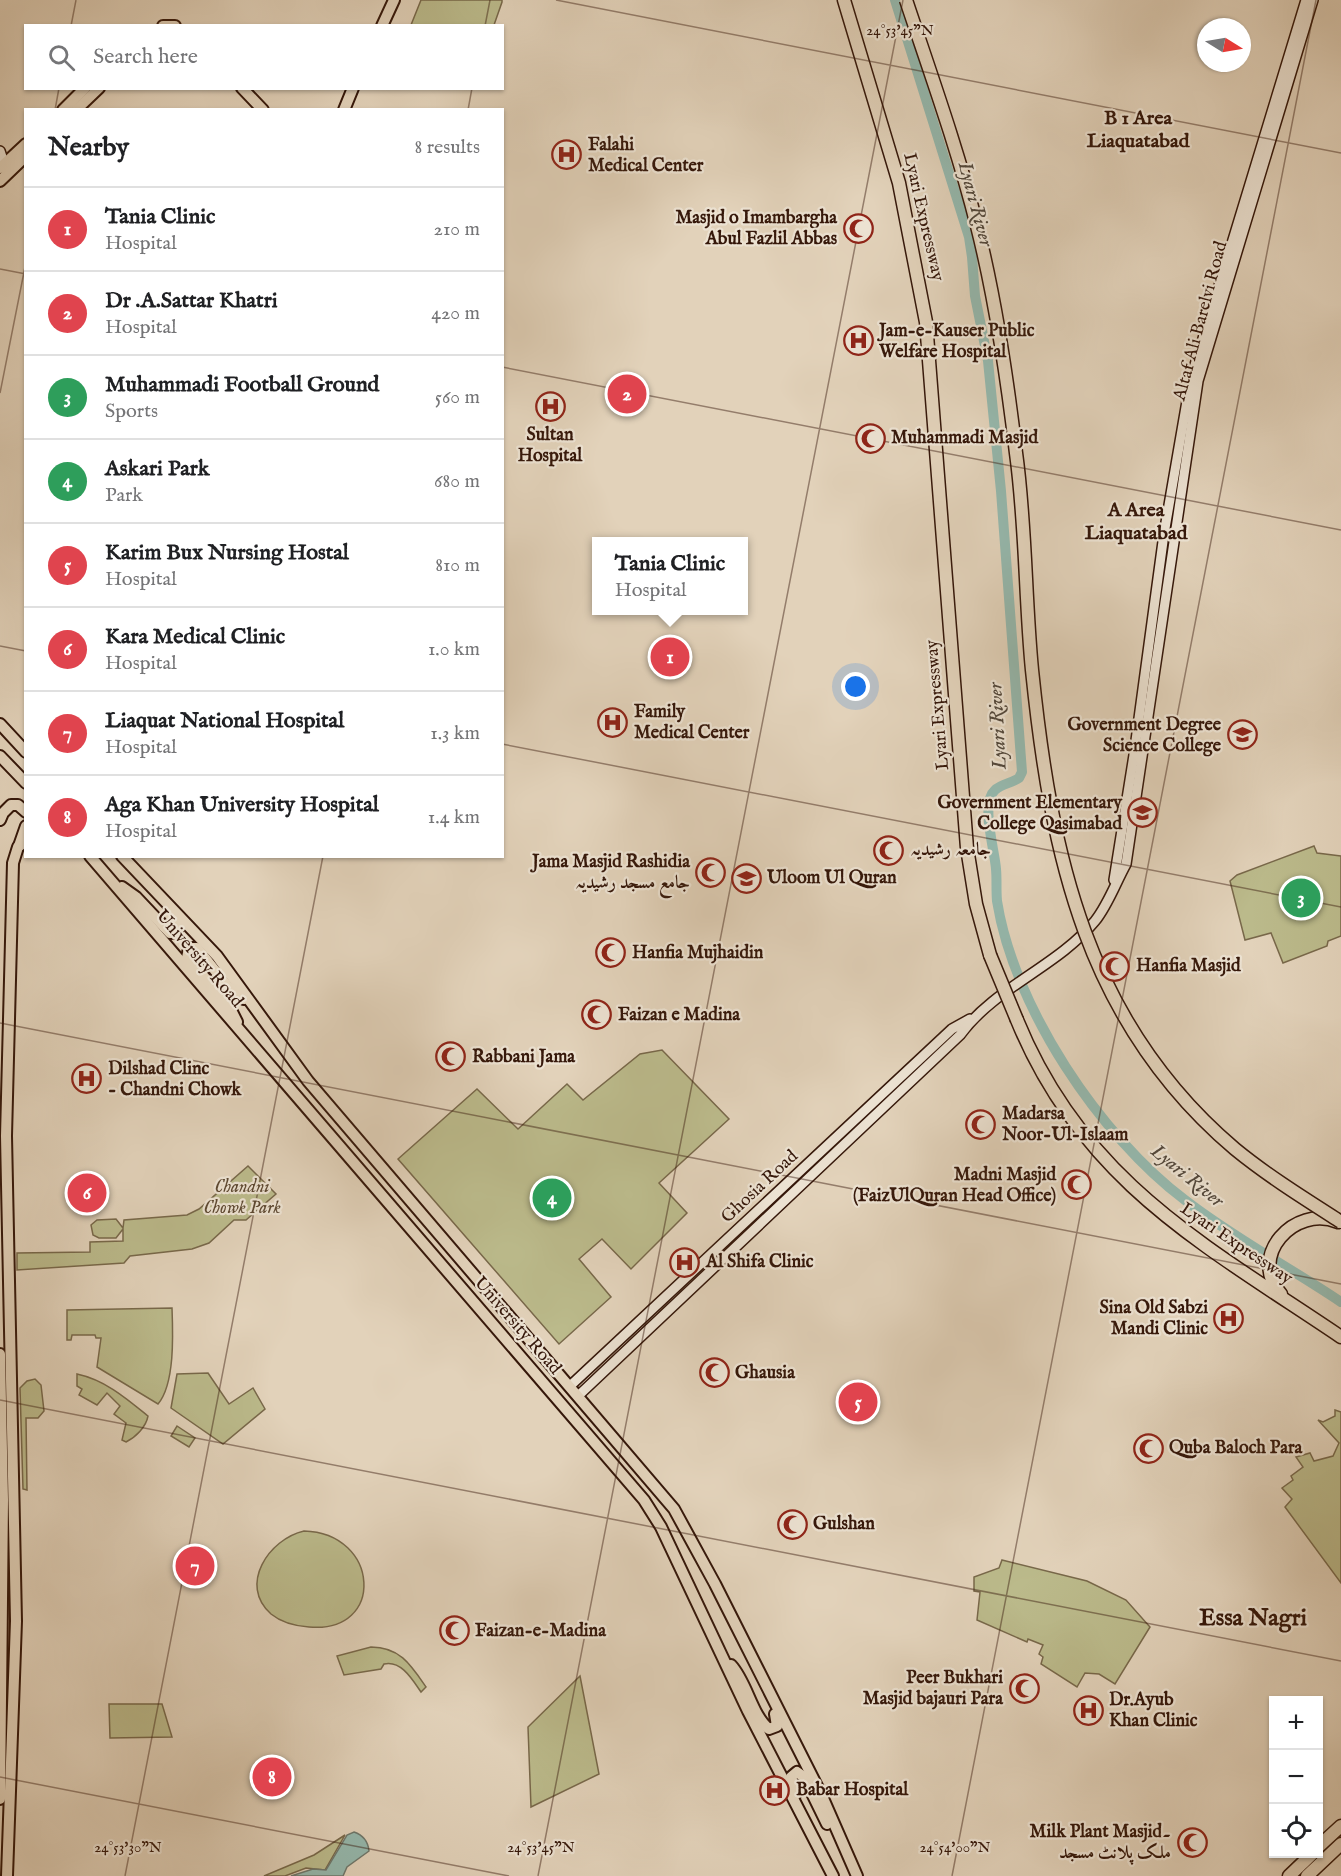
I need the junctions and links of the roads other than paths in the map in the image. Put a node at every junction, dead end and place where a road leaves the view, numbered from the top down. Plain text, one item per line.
1 (394, 0) edge
2 (399, 0) edge
3 (844, 0) edge
4 (906, 0) edge
5 (1306, 0) edge
6 (1313, 0) edge
7 (383, 24) edge
8 (389, 24) edge
9 (83, 90) edge
10 (97, 90) edge
11 (244, 90) edge
12 (352, 90) edge
13 (359, 90) edge
14 (65, 108) edge
15 (78, 108) edge
16 (261, 108) edge
17 (345, 108) edge
18 (352, 108) edge
19 (24, 147) edge
20 (0, 151) edge
21 (24, 157) edge
22 (3, 173) edge
23 (0, 724) edge
24 (24, 750) edge
25 (0, 756) edge
26 (24, 781) edge
27 (24, 810) edge
28 (0, 820) edge
29 (22, 844) edge
30 (92, 858) edge
31 (124, 858) edge
32 (107, 876) junction
33 (150, 885) junction
34 (1111, 891) junction
35 (257, 1009) junction
36 (974, 1016) junction
37 (244, 1035) junction
38 (802, 1170) junction
39 (810, 1179) junction
40 (1341, 1223) edge
41 (1290, 1303) junction
42 (1341, 1337) edge
43 (0, 1354) edge
44 (0, 1373) edge
45 (12, 1373) junction
46 (570, 1386) junction
47 (578, 1396) junction
48 (2, 1500) edge
49 (679, 1517) junction
50 (661, 1527) junction
51 (724, 1657) junction
52 (756, 1667) junction
53 (15, 1707) junction
54 (3, 1708) junction
55 (0, 1799) edge
56 (1341, 1826) edge
57 (1323, 1842) edge
58 (1341, 1844) edge
59 (1308, 1858) edge
60 (856, 1873) edge
61 (7, 1876) edge
62 (833, 1876) edge
63 (1288, 1876) edge
64 (1307, 1876) edge

1 - 7 main road
2 - 8 main road
3 - 41 highway, Lyari Expressway, bridge
4 - 40 highway, bridge
5 - 34 main road, Altaf Ali Barelvi Road
6 - 34 main road, Altaf Ali Barelvi Road
9 - 14 main road
10 - 15 main road
11 - 16 main road
12 - 17 main road
13 - 18 main road
19 - 22 main road
20 - 22 main road
21 - 22 main road
23 - 24 main road
25 - 26 main road
27 - 28 main road
29 - 45 main road
30 - 32 main road, University Road
31 - 33 main road, University Road
32 - 33 main road
32 - 37 main road, University Road
33 - 35 main road, University Road
34 - 36 main road
35 - 37 main road
35 - 46 main road, University Road
36 - 38 main road, Ghosia Road
36 - 39 main road
37 - 50 main road, University Road
38 - 39 main road
38 - 46 main road, Ghosia Road
39 - 47 main road
40 - 41 highway
41 - 42 highway, Lyari Expressway
43 - 44 main road
44 - 45 main road
44 - 48 main road
45 - 53 main road
46 - 47 main road, University Road
47 - 49 main road, University Road
48 - 54 main road
49 - 50 main road
49 - 52 main road, University Road
50 - 51 main road, University Road
51 - 52 main road
51 - 62 main road, University Road
52 - 60 main road, University Road
53 - 54 main road
53 - 61 main road
54 - 55 main road
56 - 57 highway
58 - 64 highway
59 - 63 highway
60 - 62 main road

